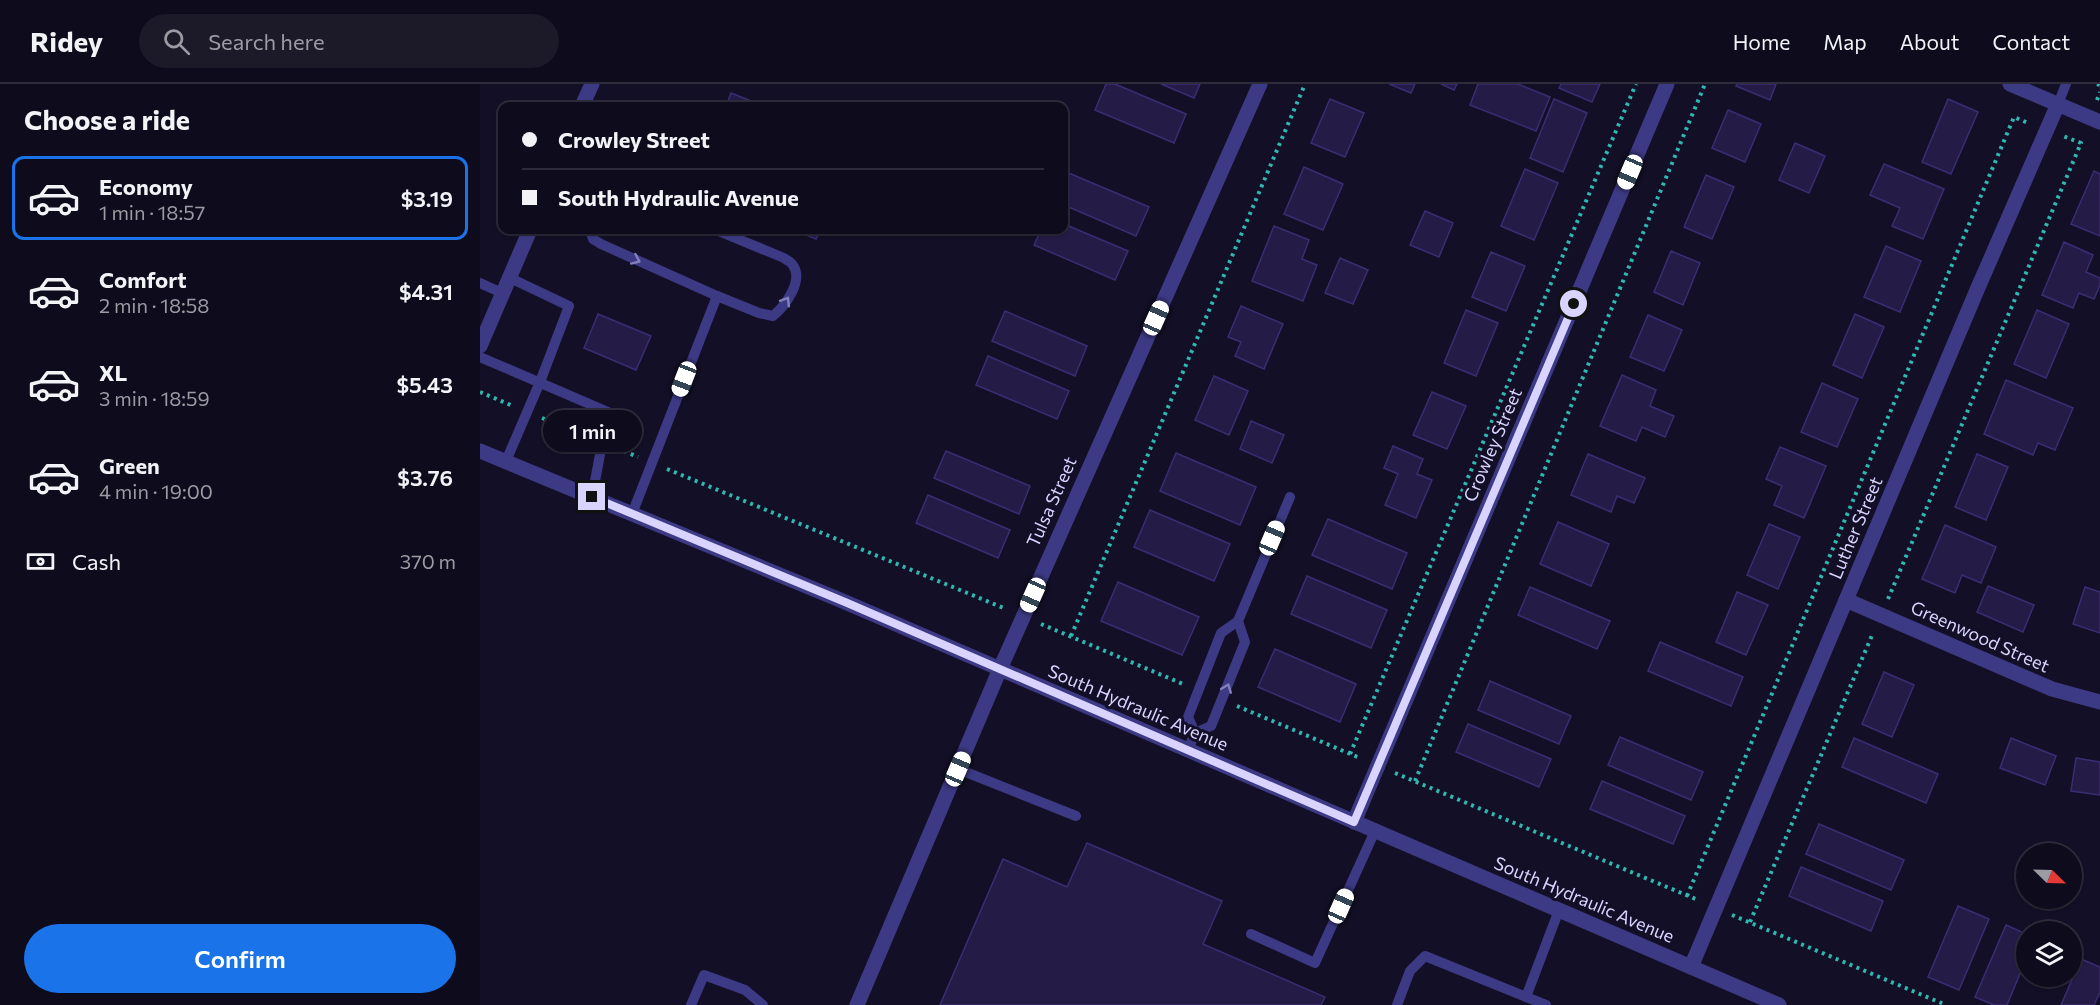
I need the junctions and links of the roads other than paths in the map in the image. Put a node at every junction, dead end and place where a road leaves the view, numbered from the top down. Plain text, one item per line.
1 (592, 84) edge
2 (1260, 84) edge
3 (1667, 84) edge
4 (2010, 84) edge
5 (2066, 84) edge
6 (584, 102) edge
7 (2058, 104) junction
8 (2100, 122) edge
9 (528, 234) edge
10 (592, 234) edge
11 (726, 234) edge
12 (510, 278) junction
13 (480, 283) edge
14 (502, 293) junction
15 (717, 296) junction
16 (480, 346) edge
17 (480, 357) edge
18 (540, 382) junction
19 (480, 451) edge
20 (506, 462) junction
21 (592, 497) junction
22 (1290, 497) dead end
23 (632, 514) junction
24 (1846, 600) junction
25 (1238, 621) junction
26 (1000, 669) junction
27 (2100, 702) edge
28 (1195, 733) junction
29 (1188, 750) junction
30 (958, 769) junction
31 (1076, 816) dead end
32 (1354, 822) junction
33 (1375, 831) junction
34 (1559, 910) junction
35 (1251, 934) dead end
36 (1691, 967) junction
37 (1526, 997) junction
38 (1774, 1004) edge
39 (691, 1005) edge
40 (764, 1005) edge
41 (857, 1005) edge
42 (1397, 1005) edge
43 (1546, 1005) edge

1 - 6 street
2 - 26 street, Tulsa Street
3 - 32 street, Crowley Street
4 - 7 street
5 - 7 lane
7 - 8 street
7 - 24 street, Luther Street
9 - 12 street
10 -> 15 lane
15 -> 11 lane
12 - 14 street
12 - 18 lane
13 - 14 lane
14 - 16 street
15 - 23 lane
17 - 18 lane
18 - 20 lane
18 - 21 lane
19 - 20 street, South Hydraulic Avenue
20 - 21 street, South Hydraulic Avenue
21 - 23 street, South Hydraulic Avenue
22 - 25 lane
23 - 26 street, South Hydraulic Avenue
24 - 27 street, Greenwood Street
24 - 36 street, Luther Street
25 - 28 lane
28 -> 25 lane
26 - 29 street, South Hydraulic Avenue
26 - 30 street, Tulsa Street
28 - 29 lane
29 - 32 street, South Hydraulic Avenue
30 - 31 lane
30 - 41 street, Tulsa Street
32 - 33 street, South Hydraulic Avenue
33 - 34 street, South Hydraulic Avenue
33 - 35 lane
34 - 36 street, South Hydraulic Avenue
34 - 37 lane
36 - 38 street, South Hydraulic Avenue
37 - 42 lane
37 - 43 lane
39 - 40 lane

